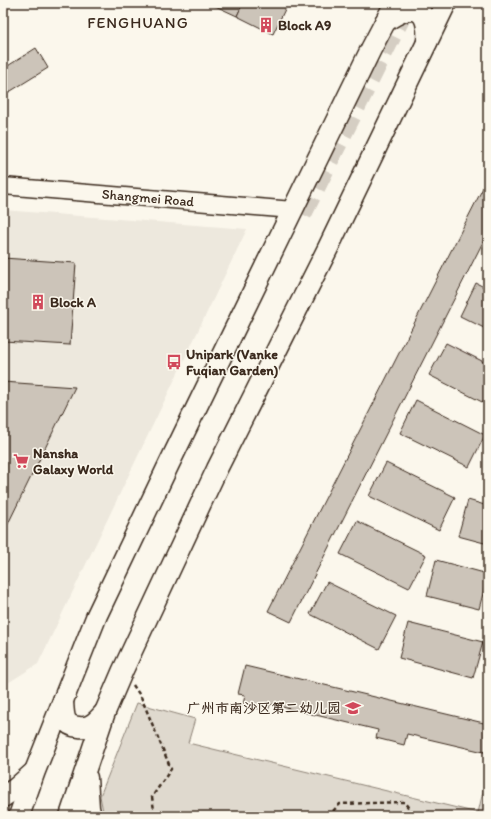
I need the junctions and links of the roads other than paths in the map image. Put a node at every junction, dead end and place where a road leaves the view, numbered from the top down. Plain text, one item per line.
1 (395, 3) edge
2 (446, 3) edge
3 (385, 22) junction
4 (427, 44) junction
5 (3, 186) edge
6 (293, 210) junction
7 (63, 701) junction
8 (105, 712) junction
9 (87, 764) junction
10 (35, 771) junction
11 (3, 797) edge
12 (19, 816) edge
13 (70, 816) edge
14 (91, 816) edge

1 - 3 main road
2 - 4 main road
3 - 4 main road
3 - 6 main road
4 - 8 main road
5 - 6 street, Shangmei Road
6 - 7 main road
7 - 8 main road
7 - 10 main road
8 - 9 main road
9 - 13 main road
9 - 14 main road
10 - 11 main road
10 - 12 main road

